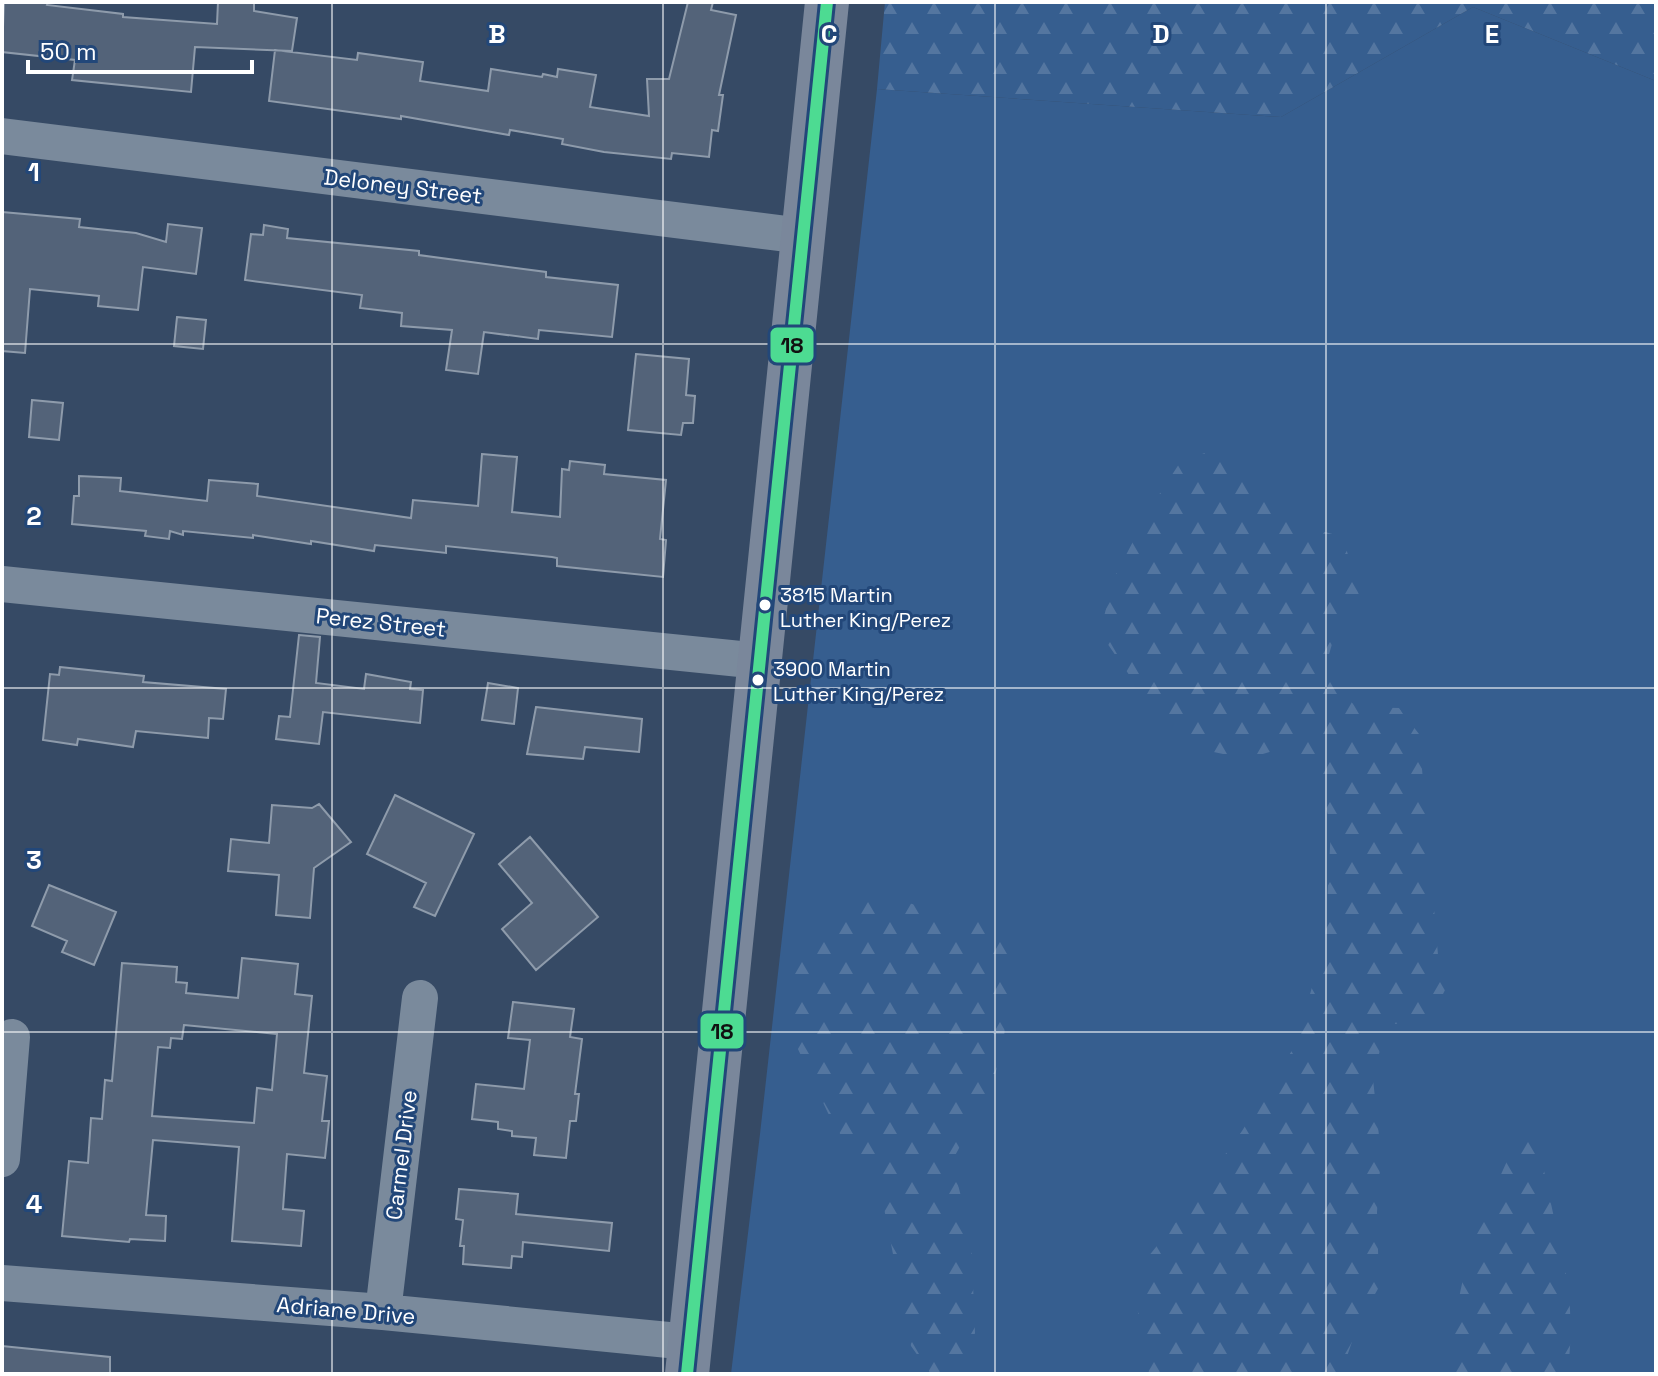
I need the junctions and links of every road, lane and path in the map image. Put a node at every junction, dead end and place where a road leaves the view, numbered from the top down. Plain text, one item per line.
1 (827, 2) edge
2 (2, 136) edge
3 (803, 236) junction
4 (2, 584) edge
5 (760, 661) junction
6 (420, 998) dead end
7 (12, 1037) dead end
8 (2, 1159) edge
9 (2, 1283) edge
10 (383, 1312) junction
11 (688, 1358) edge

1 - 3 main road
2 - 3 street, Deloney Street
3 - 5 main road
4 - 5 street, Perez Street
5 - 11 main road
6 - 10 street, Carmel Drive
7 - 8 street
9 - 10 street, Adriane Drive
10 - 11 street, Adriane Drive

